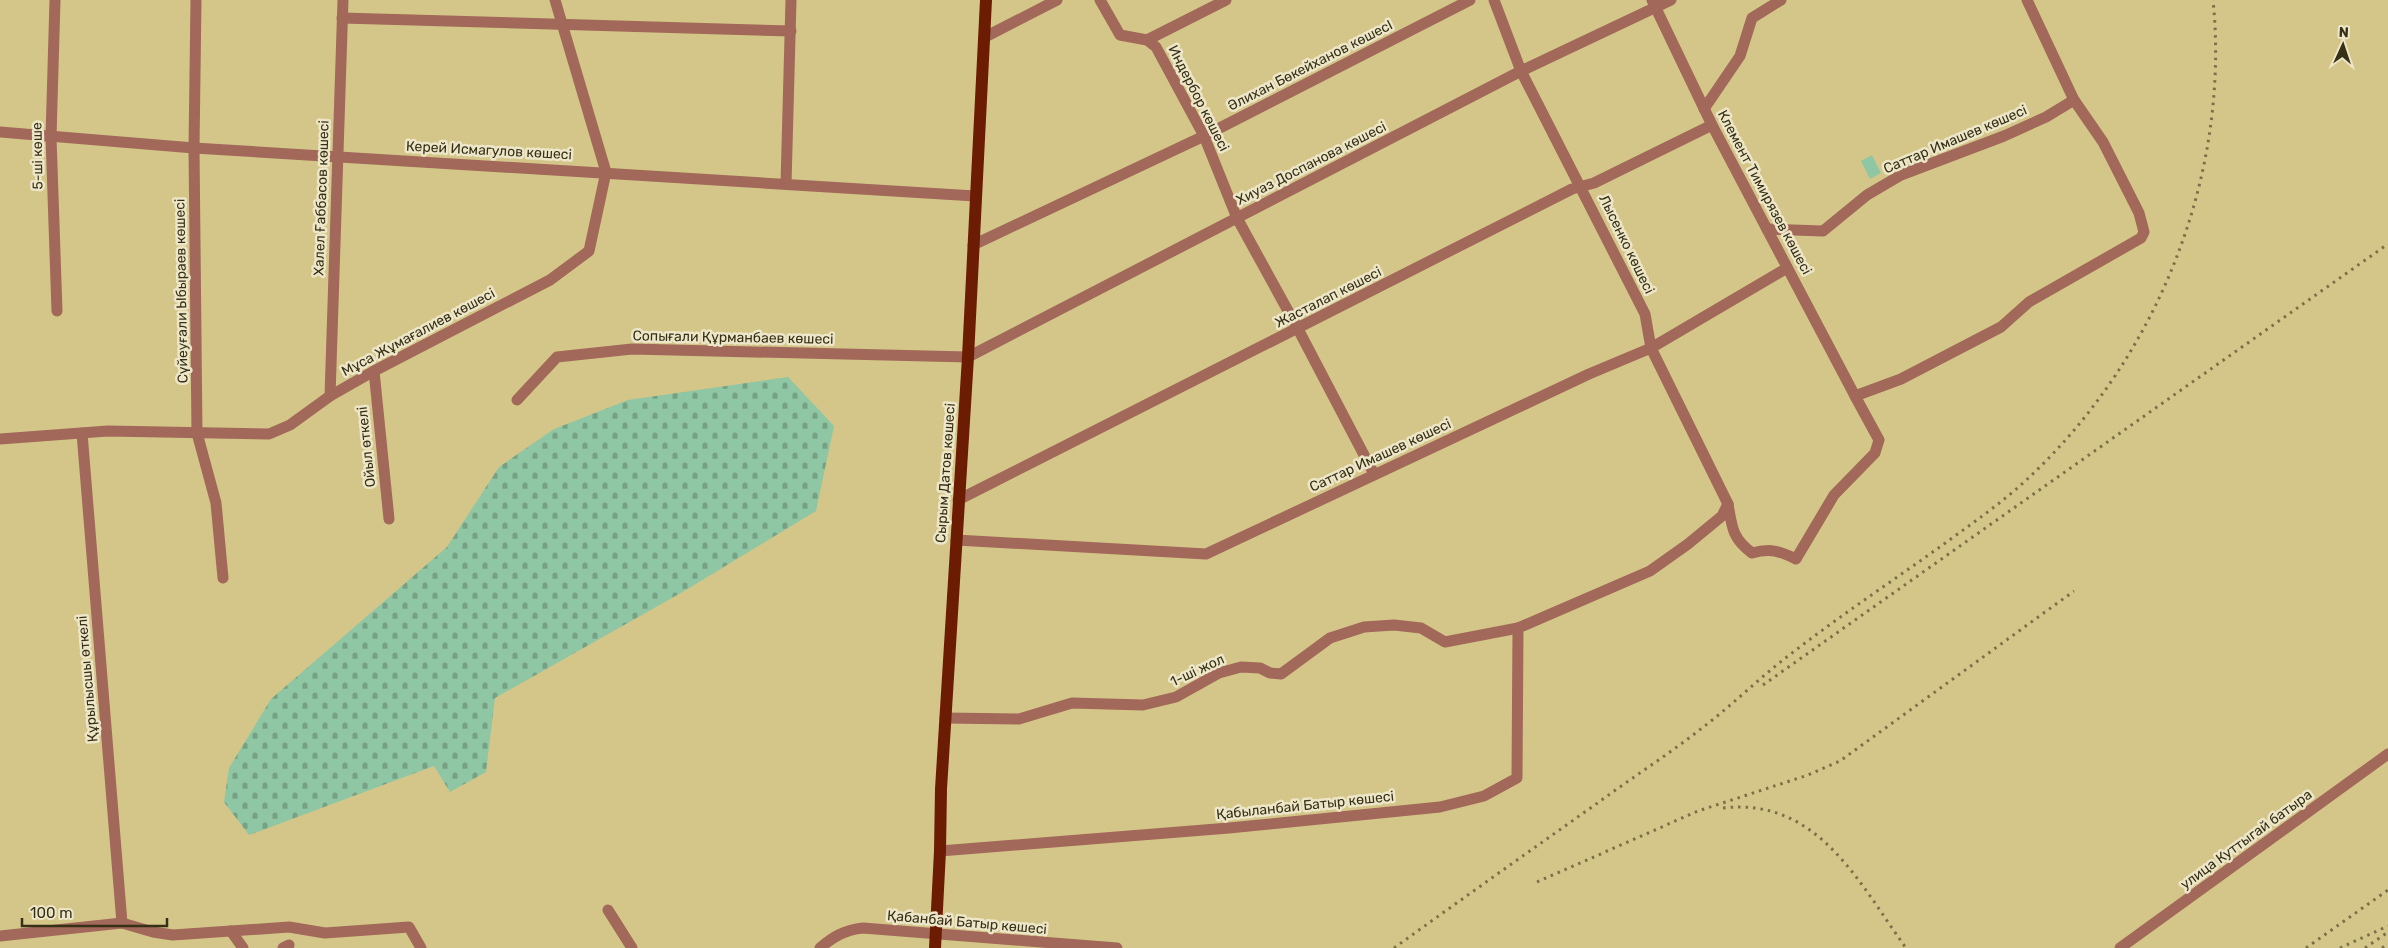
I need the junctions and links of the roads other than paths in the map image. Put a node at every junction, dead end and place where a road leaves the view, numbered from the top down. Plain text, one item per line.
1 (55, 0) edge
2 (196, 0) edge
3 (342, 0) edge
4 (555, 0) edge
5 (792, 0) edge
6 (986, 0) edge
7 (1057, 0) edge
8 (1100, 0) edge
9 (1226, 0) edge
10 (1470, 0) edge
11 (1494, 0) edge
12 (1671, 0) edge
13 (1782, 0) edge
14 (2027, 0) edge
15 (1654, 4) edge
16 (342, 18) junction
17 (564, 24) junction
18 (791, 31) junction
19 (986, 36) junction
20 (1147, 40) junction
21 (1521, 71) junction
22 (2074, 100) junction
23 (1704, 108) junction
24 (1712, 125) junction
25 (0, 132) edge
26 (1204, 136) junction
27 (51, 137) junction
28 (194, 148) junction
29 (338, 156) junction
30 (606, 172) junction
31 (786, 184) junction
32 (1581, 186) junction
33 (976, 196) junction
34 (1237, 218) junction
35 (1767, 229) junction
36 (973, 245) junction
37 (1787, 268) junction
38 (57, 311) dead end
39 (1298, 329) junction
40 (1651, 348) junction
41 (968, 357) junction
42 (374, 372) junction
43 (330, 396) junction
44 (1856, 396) junction
45 (517, 400) dead end
46 (82, 433) junction
47 (197, 433) junction
48 (0, 438) edge
49 (1374, 474) junction
50 (958, 500) junction
51 (1728, 504) junction
52 (389, 519) dead end
53 (956, 540) junction
54 (222, 578) dead end
55 (1518, 628) junction
56 (945, 718) junction
57 (2388, 754) edge
58 (940, 851) junction
59 (608, 910) dead end
60 (122, 923) junction
61 (231, 931) junction
62 (0, 936) edge
63 (935, 942) edge
64 (243, 948) edge
65 (421, 948) edge
66 (632, 948) edge
67 (820, 948) edge
68 (1117, 948) edge
69 (2120, 948) edge

1 - 27 street, 5-шi көше
2 - 28 street, Сүйеуғали Ыбыраев көшесi
3 - 16 street, Халел Ғаббасов көшесі
4 - 17 street, Мұса Жұмағалиев көшесі
5 - 18 street
6 - 19 main road, Сырым Датов көшесі
7 - 19 street
8 - 20 street, Индербор көшесі
9 - 20 street
10 - 26 street, Әлихан Бөкейханов көшесI
11 - 21 street, Лысенко көшесі
12 - 15 street, Хиуаз Доспанова көшесі
13 - 23 street
14 - 22 street
15 - 21 street, Хиуаз Доспанова көшесі
15 - 23 street, Клемент Тимирязев көшесі
16 - 17 street
16 - 29 street, Халел Ғаббасов көшесі
17 - 18 street
17 - 30 street, Мұса Жұмағалиев көшесі
18 - 31 street
19 - 33 main road, Сырым Датов көшесі
20 - 26 street, Индербор көшесі
21 - 32 street, Лысенко көшесі
21 - 34 street, Хиуаз Доспанова көшесі
22 - 35 street, Саттар Имашев көшесі
22 - 44 street
23 - 24 street, Клемент Тимирязев көшесі
24 - 32 street, Жасталап көшесі
24 - 35 street, Клемент Тимирязев көшесі
25 - 27 street, Керей Исмагулов көшесі
26 - 34 street, Индербор көшесі
26 - 36 street, Әлихан Бөкейханов көшесI
27 - 28 street, Керей Исмагулов көшесі
27 - 38 street, 5-шi көше
28 - 29 street, Керей Исмагулов көшесі
28 - 47 street, Сүйеуғали Ыбыраев көшесi
29 - 30 street, Керей Исмагулов көшесі
29 - 43 street, Халел Ғаббасов көшесі
30 - 31 street, Керей Исмагулов көшесі
30 - 42 street, Мұса Жұмағалиев көшесі
31 - 33 street, Керей Исмагулов көшесі
32 - 39 street, Жасталап көшесі
32 - 40 street, Лысенко көшесі
33 - 36 main road, Сырым Датов көшесі
34 - 39 street, Индербор көшесі
34 - 41 street, Хиуаз Доспанова көшесі
35 - 37 street, Клемент Тимирязев көшесі
36 - 41 main road, Сырым Датов көшесі
37 - 40 street, Саттар Имашев көшесі
37 - 44 street, Клемент Тимирязев көшесі
39 - 49 street, Индербор көшесі
39 - 50 street, Жасталап көшесі
40 - 49 street, Саттар Имашев көшесі
40 - 51 street, Лысенко көшесі
41 - 45 street, Сопығали Құрманбаев көшесі
41 - 50 main road, Сырым Датов көшесі
42 - 43 street, Мұса Жұмағалиев көшесі
42 - 52 street, Ойыл өткелі
43 - 47 street, Мұса Жұмағалиев көшесі
44 - 51 street
46 - 47 street, Мұса Жұмағалиев көшесі
46 - 48 street, Мұса Жұмағалиев көшесі
46 - 60 street, Құрылысшы өткелі
47 - 54 street, Сүйеуғали Ыбыраев көшесi
49 - 53 street, Саттар Имашев көшесі
50 - 53 main road, Сырым Датов көшесі
51 - 55 street
53 - 56 main road, Сырым Датов көшесі
55 - 56 street, 1-ші жол
55 - 58 street, Қабыланбай Батыр көшесі
56 - 58 main road, Сырым Датов көшесі
57 - 69 street, улица Куттыгай батыра
58 - 63 main road, Сырым Датов көшесі
59 - 66 street
60 - 61 street
60 - 62 street
61 - 64 street
61 - 65 street
63 - 67 street, Қабанбай Батыр көшесі
63 - 68 street, Қабанбай Батыр көшесі

